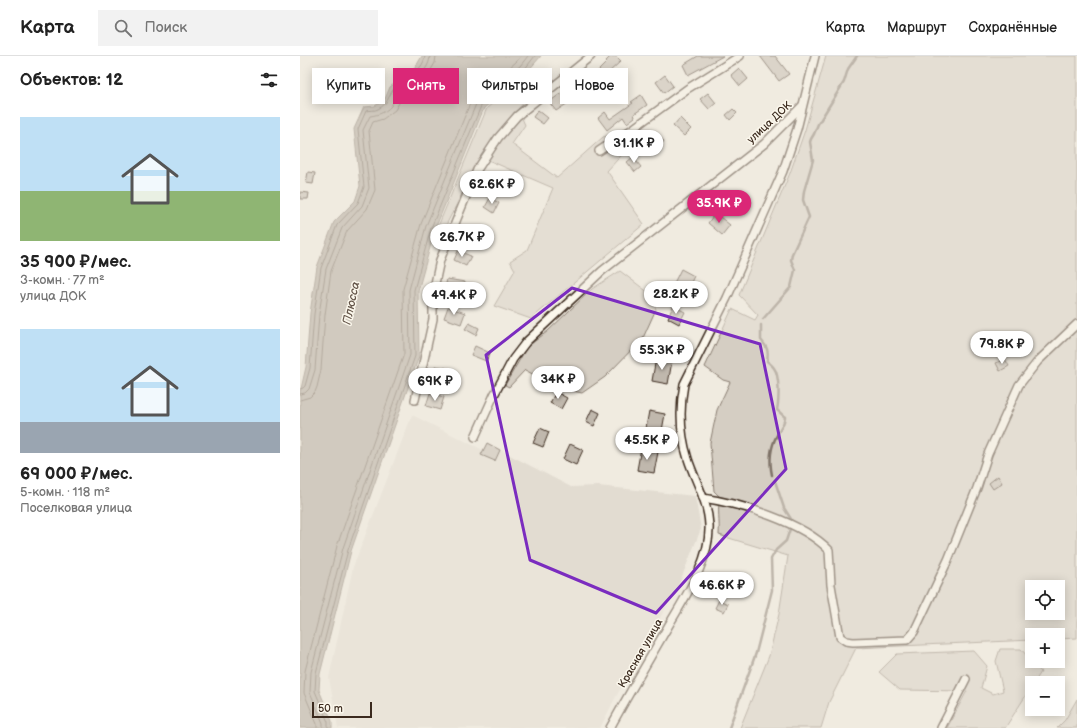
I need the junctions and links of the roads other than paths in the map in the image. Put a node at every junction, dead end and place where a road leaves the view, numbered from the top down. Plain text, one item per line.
1 (591, 56) edge
2 (740, 56) edge
3 (814, 56) edge
4 (804, 104) junction
5 (598, 151) dead end
6 (1077, 324) edge
7 (415, 400) dead end
8 (475, 437) dead end
9 (703, 498) junction
10 (966, 679) dead end
11 (610, 728) edge
12 (941, 728) edge

1 - 7 street
2 - 5 street
3 - 4 street
4 - 8 street, улица ДОК
4 - 9 street, улица ДОК
6 - 9 street
9 - 11 street, Красная улица
10 - 12 street

